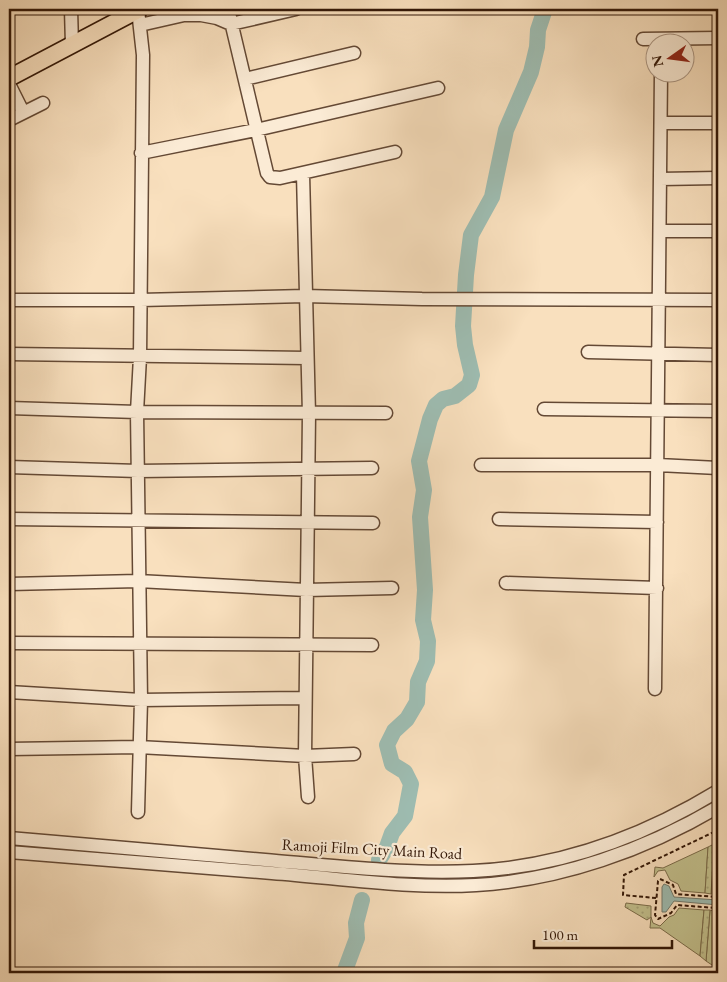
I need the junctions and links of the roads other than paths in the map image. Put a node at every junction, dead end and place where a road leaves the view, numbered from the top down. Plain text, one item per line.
1 (71, 9) edge
2 (228, 9) edge
3 (290, 9) edge
4 (139, 15) edge
5 (231, 24) junction
6 (718, 38) edge
7 (694, 39) edge
8 (72, 45) junction
9 (354, 53) dead end
10 (9, 78) edge
11 (245, 79) junction
12 (661, 82) edge
13 (9, 84) edge
14 (438, 88) dead end
15 (43, 103) dead end
16 (23, 112) junction
17 (9, 120) edge
18 (661, 123) junction
19 (718, 123) edge
20 (256, 130) junction
21 (395, 152) dead end
22 (141, 153) junction
23 (303, 174) junction
24 (718, 178) edge
25 (660, 180) junction
26 (660, 231) junction
27 (718, 231) edge
28 (305, 296) junction
29 (659, 299) junction
30 (9, 300) edge
31 (140, 300) junction
32 (718, 300) edge
33 (588, 352) dead end
34 (9, 354) edge
35 (659, 354) junction
36 (718, 355) edge
37 (140, 357) junction
38 (306, 358) junction
39 (9, 408) edge
40 (544, 409) dead end
41 (658, 411) junction
42 (718, 411) edge
43 (137, 412) junction
44 (386, 413) dead end
45 (308, 414) junction
46 (481, 465) dead end
47 (658, 465) junction
48 (9, 467) edge
49 (307, 468) junction
50 (372, 468) dead end
51 (718, 468) edge
52 (138, 471) junction
53 (9, 519) edge
54 (499, 519) dead end
55 (138, 521) junction
56 (307, 522) junction
57 (657, 522) junction
58 (373, 523) dead end
59 (138, 581) junction
60 (506, 583) dead end
61 (9, 584) edge
62 (392, 588) dead end
63 (656, 588) junction
64 (306, 590) junction
65 (140, 642) junction
66 (9, 643) edge
67 (306, 645) junction
68 (372, 645) dead end
69 (656, 688) dead end
70 (9, 692) edge
71 (305, 698) junction
72 (141, 700) junction
73 (138, 746) junction
74 (9, 749) edge
75 (354, 754) dead end
76 (305, 756) junction
77 (718, 791) edge
78 (308, 797) dead end
79 (718, 807) edge
80 (138, 812) dead end
81 (9, 838) edge
82 (9, 852) edge

1 - 8 street
2 - 5 street
3 - 5 street
4 - 5 street
4 - 8 main road
4 - 22 street
5 - 11 street
6 - 7 street
8 - 10 main road
9 - 11 street
11 - 20 street
12 - 18 street
13 - 16 street
14 - 20 street
15 - 16 street
16 - 17 street
18 - 19 street
18 - 25 street
20 - 22 street
20 - 23 street
21 - 23 street
22 - 31 street
23 - 28 street
24 - 25 street
25 - 26 street
26 - 27 street
26 - 29 street
28 - 29 street
28 - 31 street
28 - 38 street
29 - 32 street
29 - 35 street
30 - 31 street
31 - 37 street
33 - 35 street
34 - 37 street
35 - 36 street
35 - 41 street
37 - 38 street
37 - 43 street
38 - 45 street
39 - 43 street
40 - 41 street
41 - 42 street
41 - 47 street
43 - 45 street
43 - 52 street
44 - 45 street
45 - 49 street
46 - 47 street
47 - 51 street
47 - 57 street
48 - 52 street
49 - 50 street
49 - 52 street
49 - 56 street
52 - 55 street
53 - 55 street
54 - 57 street
55 - 56 street
55 - 59 street
56 - 58 street
56 - 64 street
57 - 63 street
59 - 61 street
59 - 64 street
59 - 65 street
60 - 63 street
62 - 64 street
63 - 69 street
64 - 67 street
65 - 66 street
65 - 67 street
65 - 72 street
67 - 68 street
67 - 71 street
70 - 72 street
71 - 72 street
71 - 76 street
72 - 73 street
73 - 74 street
73 - 76 street
73 - 80 street
75 - 76 street
76 - 78 street
77 - 81 street, Ramoji Film City Main Road
79 - 82 street, Ramoji Film City Main Road

